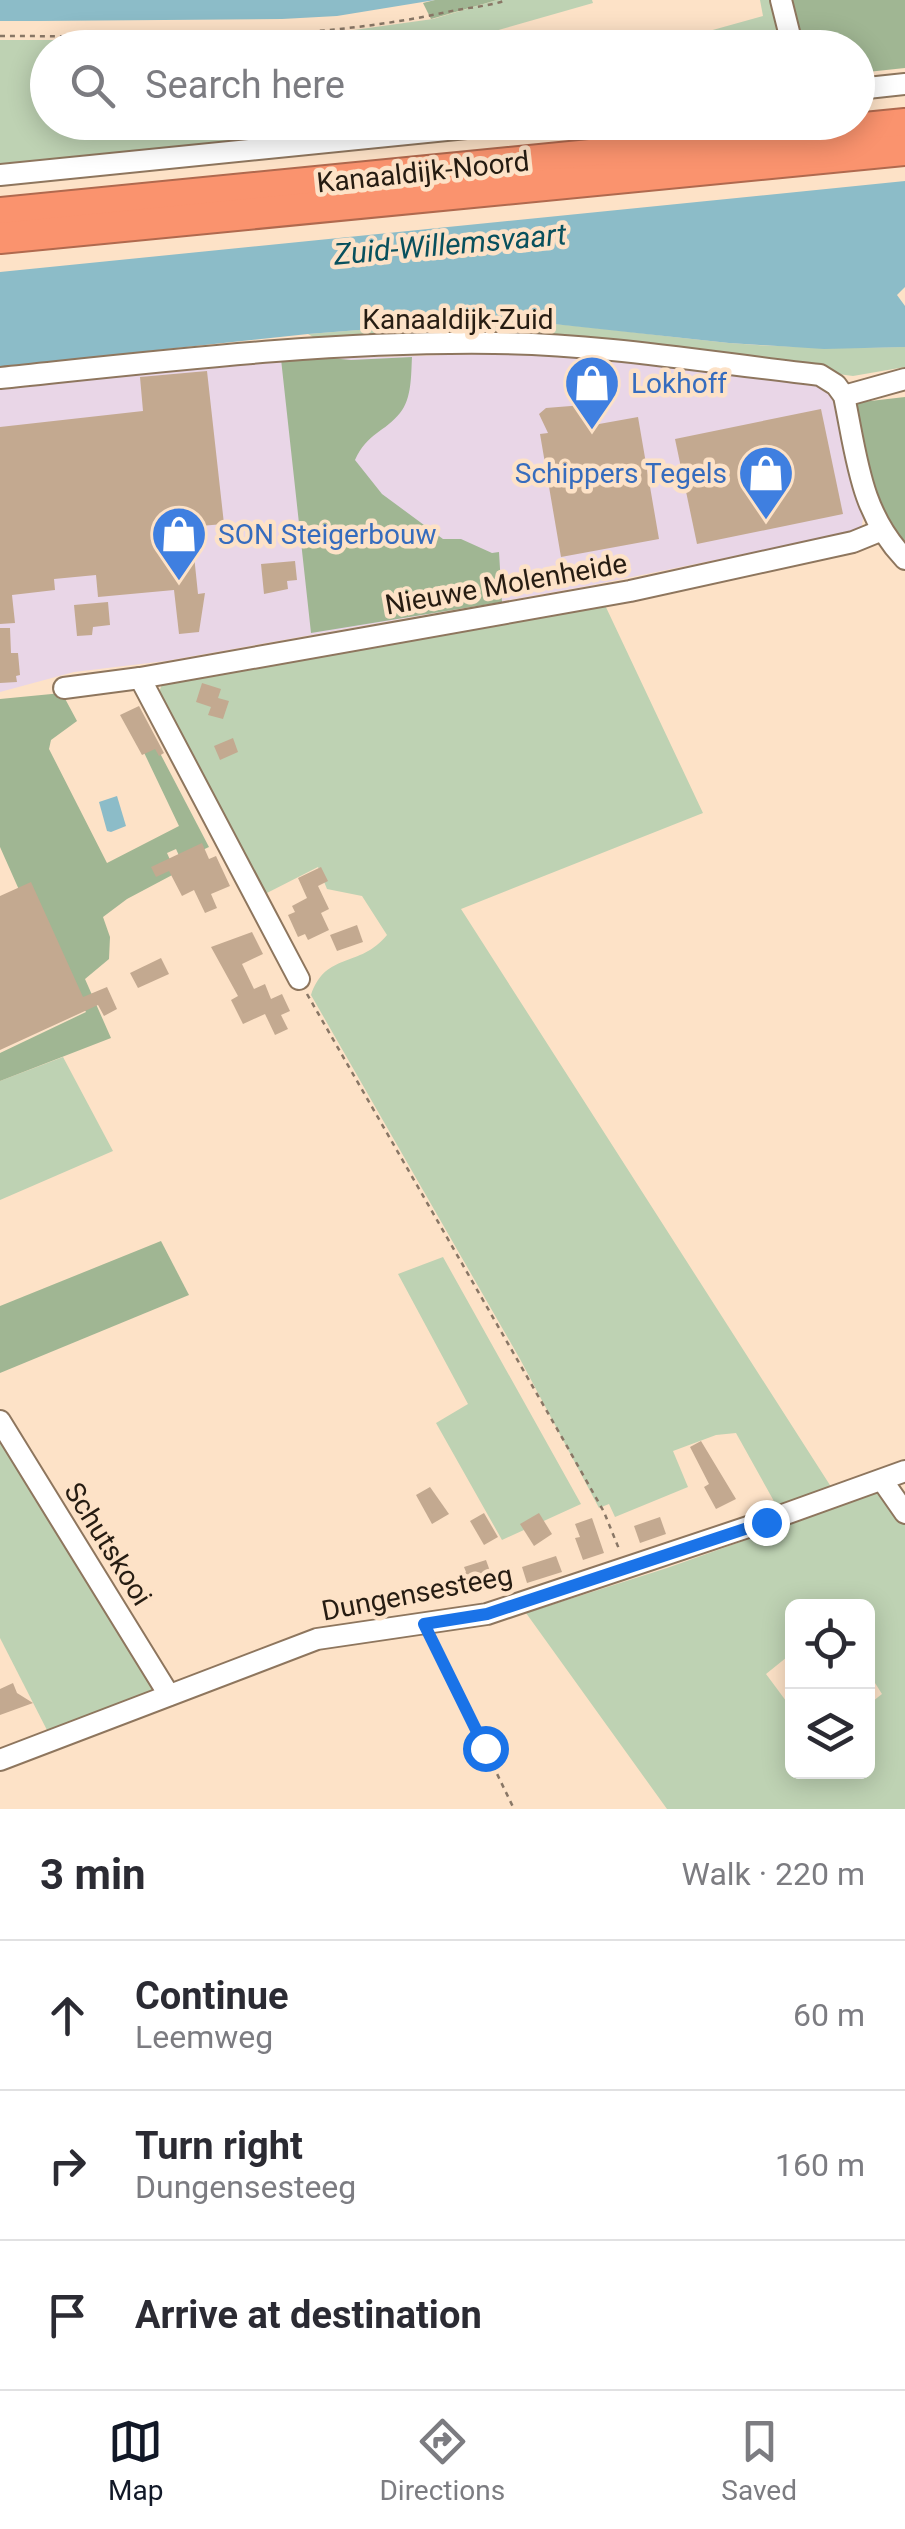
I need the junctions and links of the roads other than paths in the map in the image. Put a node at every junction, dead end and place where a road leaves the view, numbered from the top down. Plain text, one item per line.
1 (781, 0) edge
2 (788, 30) edge
3 (905, 84) edge
4 (875, 87) edge
5 (905, 124) edge
6 (875, 127) edge
7 (332, 140) edge
8 (742, 140) edge
9 (905, 150) edge
10 (0, 175) edge
11 (0, 213) edge
12 (0, 238) edge
13 (0, 378) edge
14 (905, 378) edge
15 (844, 396) junction
16 (880, 530) junction
17 (905, 559) edge
18 (140, 678) junction
19 (64, 688) dead end
20 (299, 980) road end
21 (0, 1421) edge
22 (905, 1470) edge
23 (882, 1480) junction
24 (905, 1513) edge
25 (169, 1695) junction
26 (0, 1760) edge

1 - 2 street
3 - 4 street
5 - 6 highway, Kanaaldijk-Noord
7 - 10 street, Kanaaldijk-Noord
8 - 11 highway, Kanaaldijk-Noord
9 - 12 highway, Kanaaldijk-Noord
13 - 15 street, Kanaaldijk-Zuid
14 - 15 street
15 - 16 street
16 - 17 street
16 - 18 street, Nieuwe Molenheide
18 - 19 street, Nieuwe Molenheide
18 - 20 street
21 - 25 street, Schutskooi
22 - 23 street, Dungensesteeg
23 - 24 street
23 - 25 street, Dungensesteeg
25 - 26 street, Dungensesteeg

